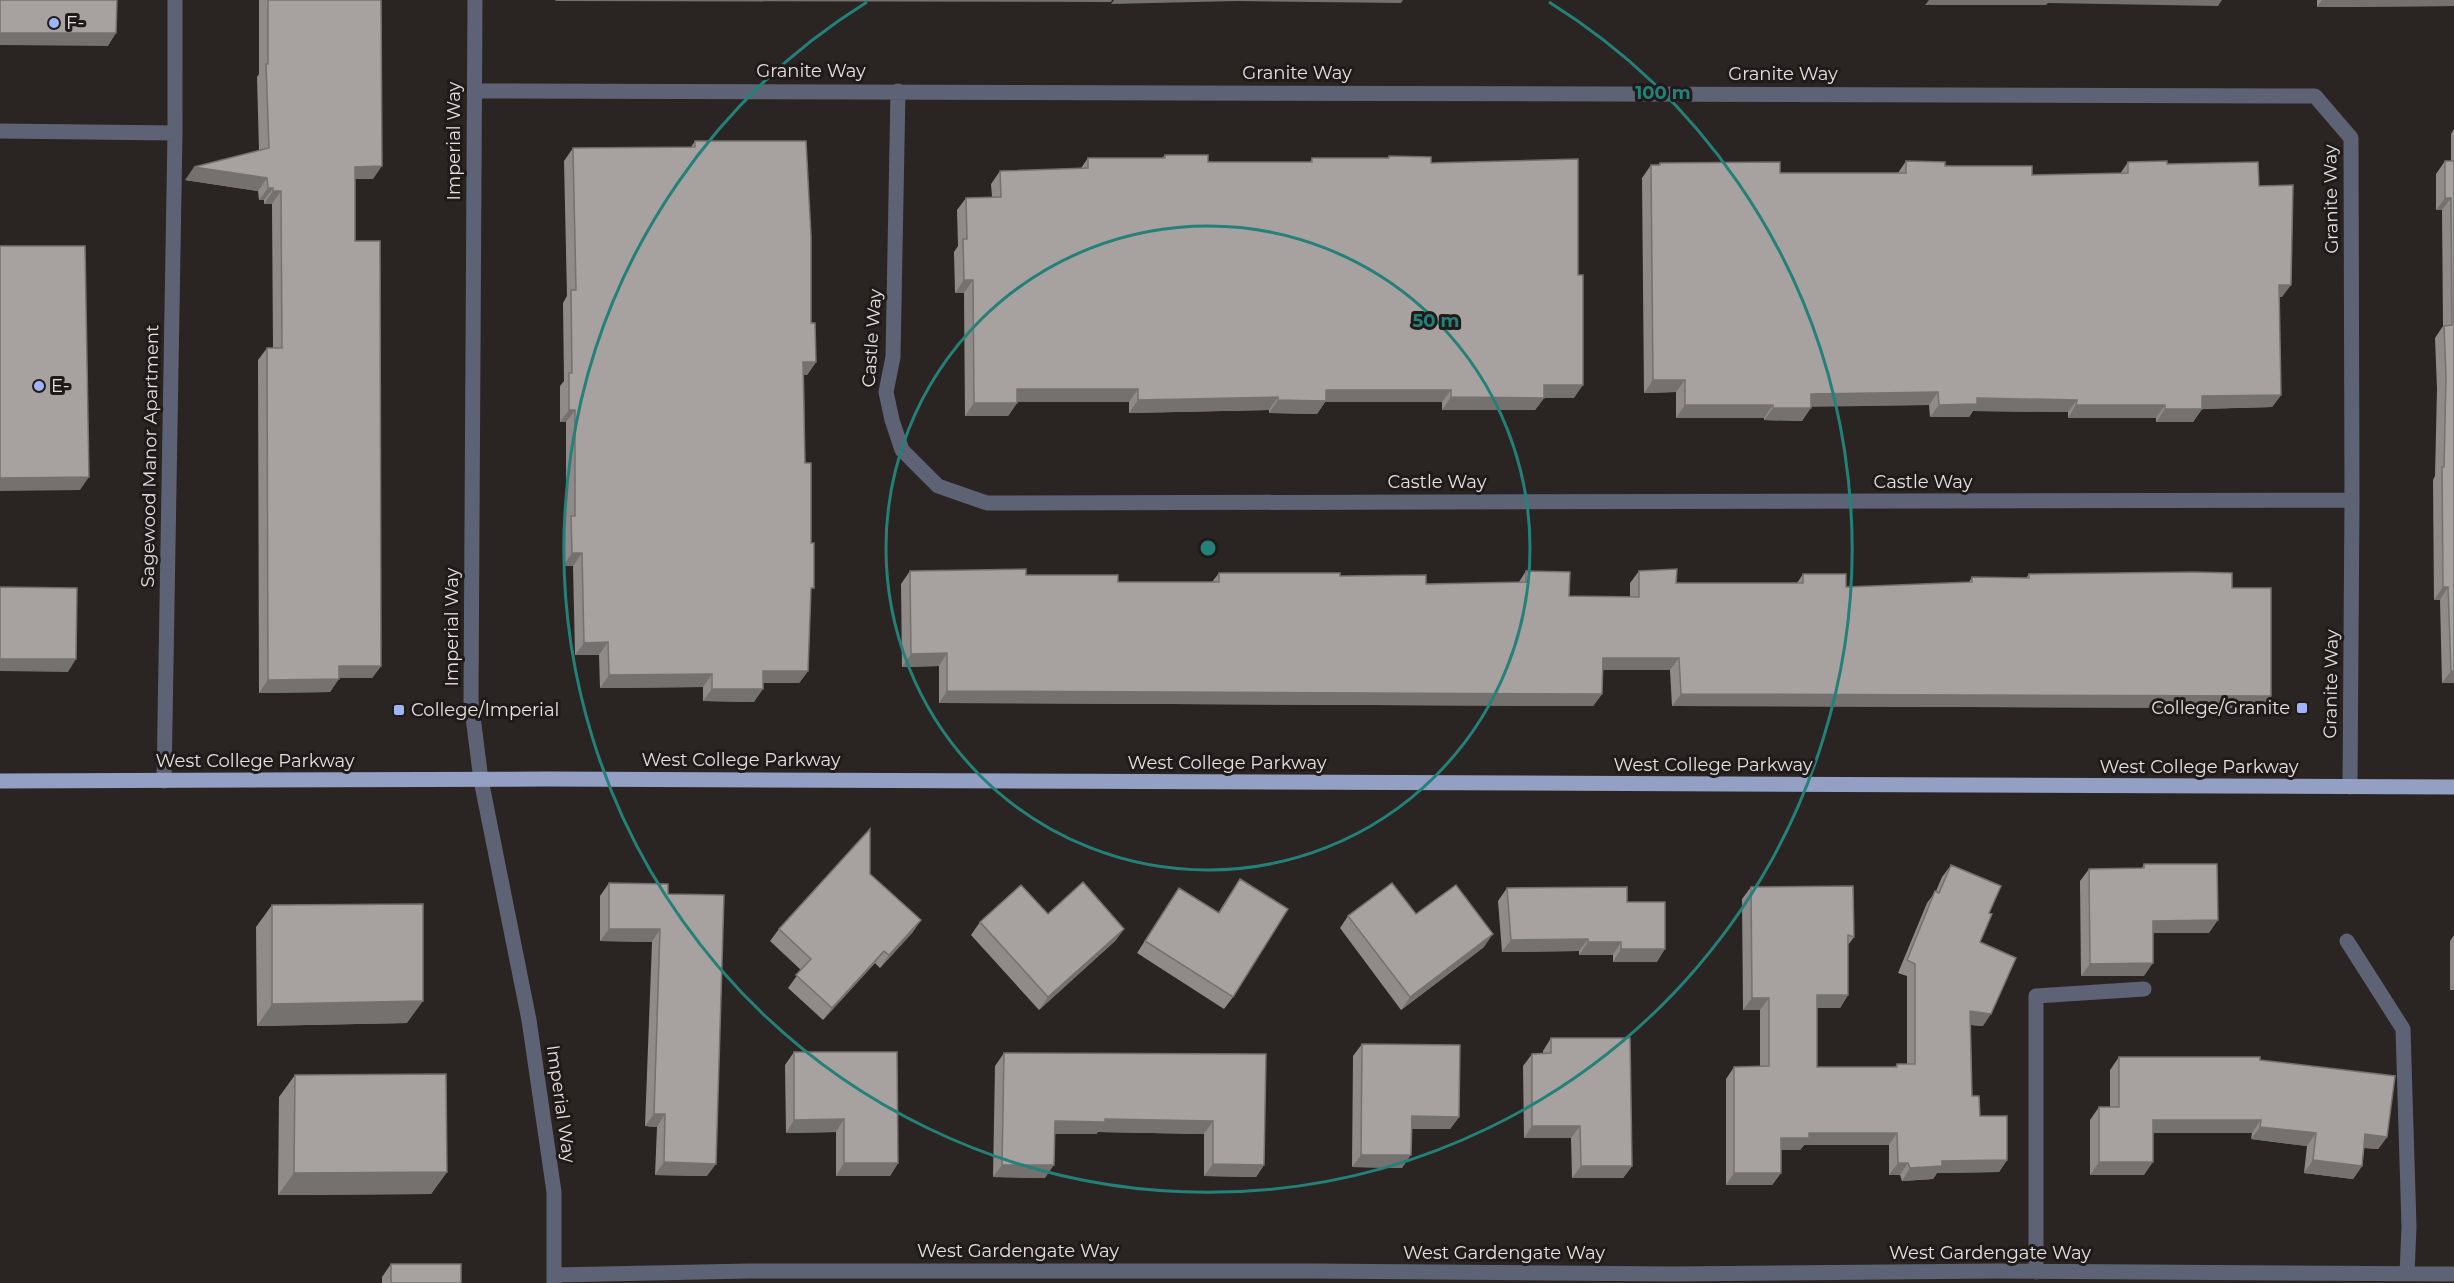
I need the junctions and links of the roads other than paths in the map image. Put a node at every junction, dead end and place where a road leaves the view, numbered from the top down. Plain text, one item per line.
1 (175, 0) edge
2 (475, 0) edge
3 (474, 91) junction
4 (898, 91) junction
5 (0, 131) edge
6 (176, 133) junction
7 (2352, 500) junction
8 (481, 780) junction
9 (0, 781) edge
10 (164, 781) junction
11 (2350, 787) junction
12 (2454, 787) edge
13 (2347, 941) dead end
14 (2144, 989) dead end
15 (2036, 1272) junction
16 (2407, 1274) junction
17 (2454, 1274) edge
18 (554, 1279) edge

1 - 6 street, Sagewood Manor Apartment
2 - 3 street, Imperial Way
3 - 4 street, Granite Way
3 - 8 street, Imperial Way
4 - 7 street, Castle Way
4 - 7 street, Granite Way
5 - 6 street
6 - 10 street, Sagewood Manor Apartment
7 - 11 street, Granite Way
8 - 10 main road, West College Parkway
8 - 11 main road, West College Parkway
8 - 18 street, Imperial Way
9 - 10 main road, West College Parkway
11 - 12 main road, West College Parkway
13 - 16 street
14 - 15 street
15 - 16 street, West Gardengate Way
15 - 18 street, West Gardengate Way
16 - 17 street, West Gardengate Way

